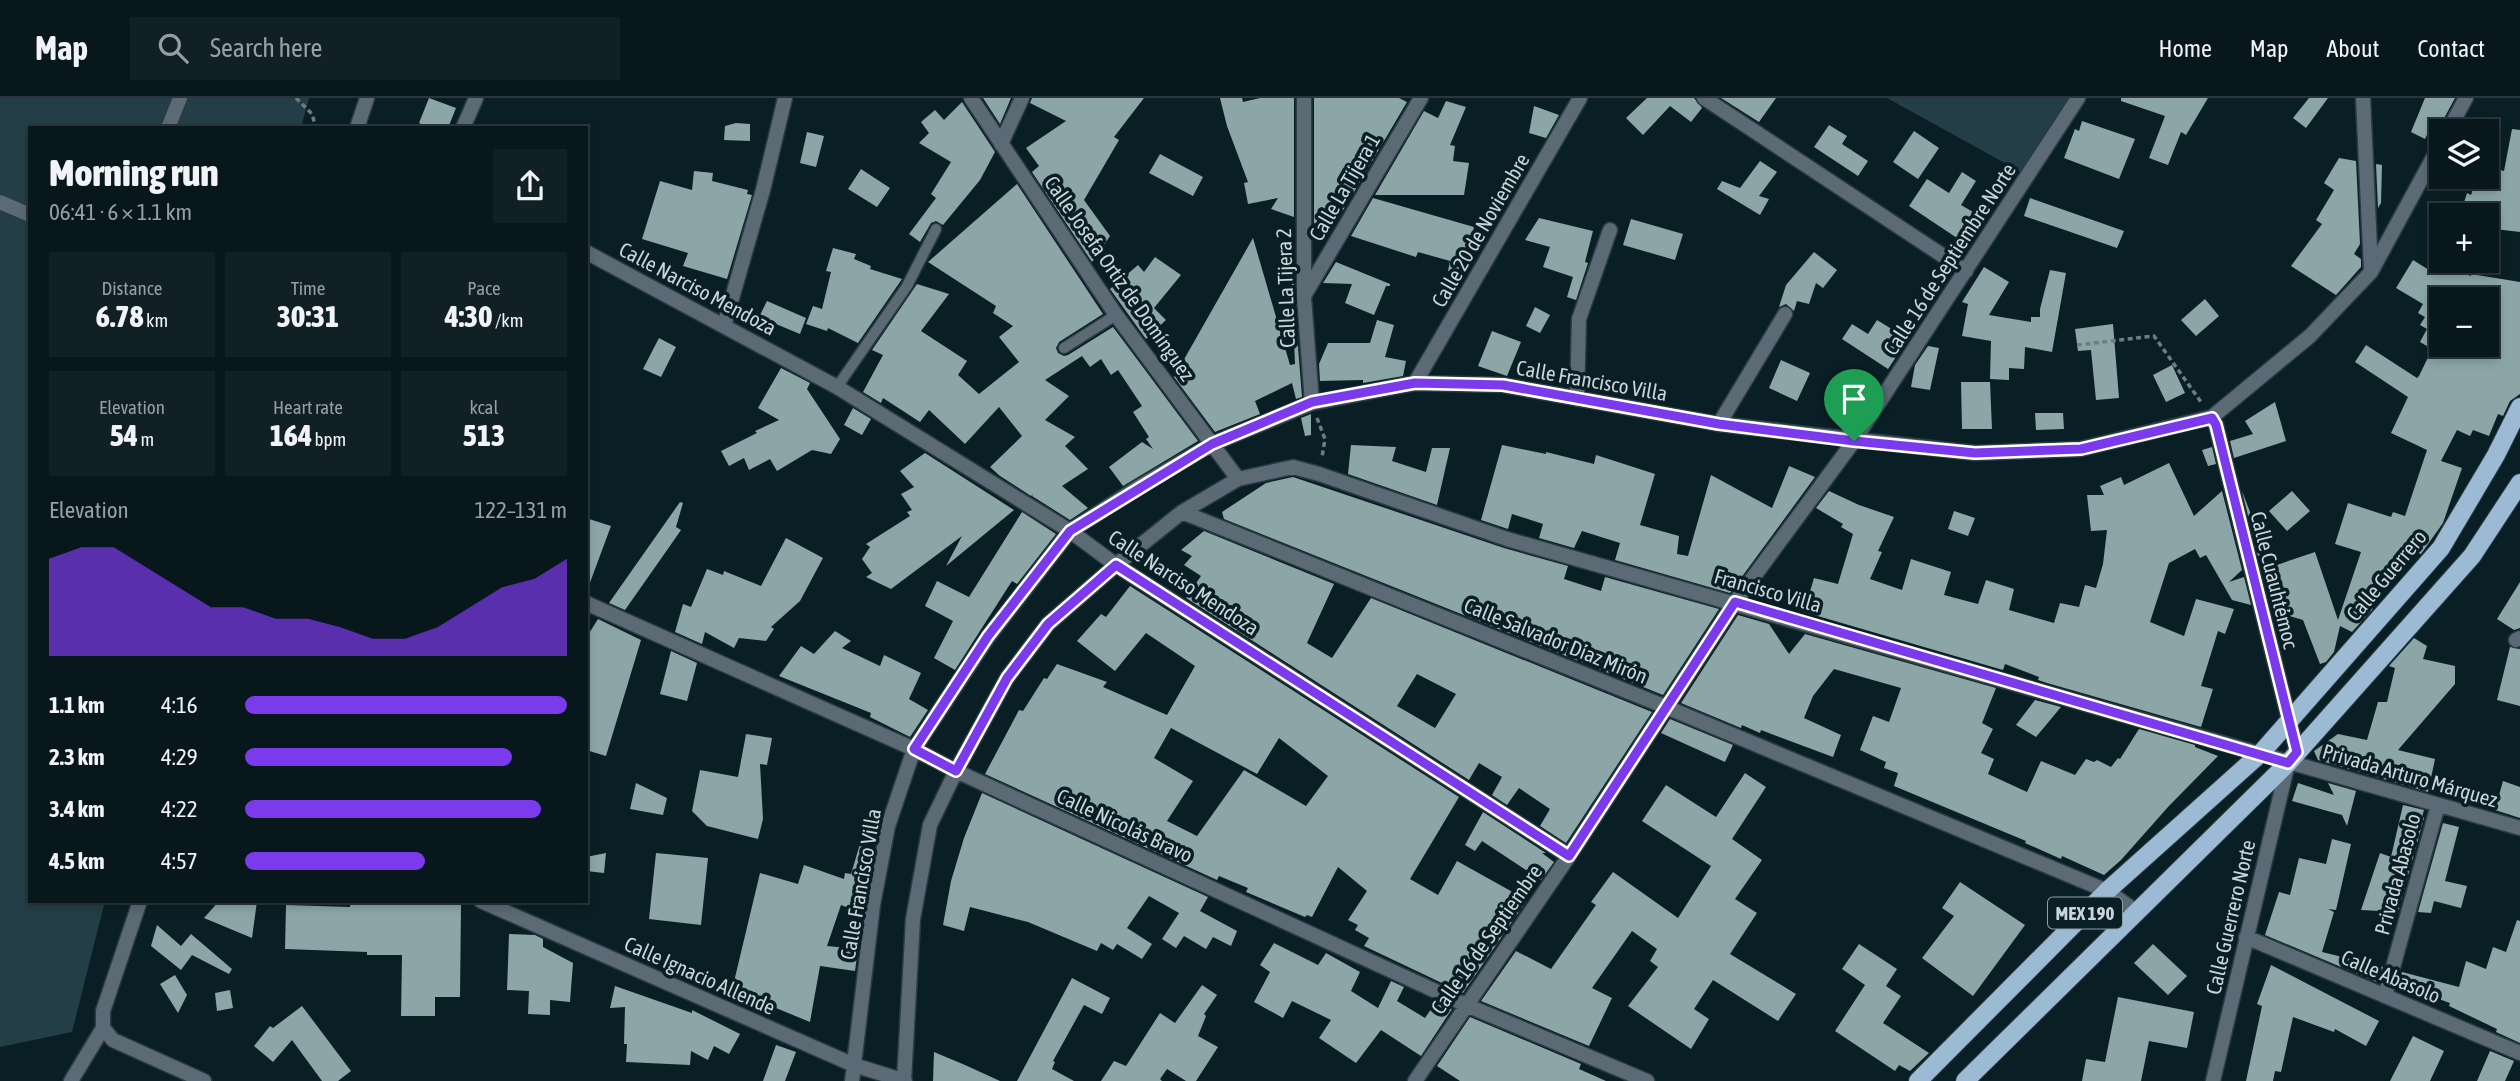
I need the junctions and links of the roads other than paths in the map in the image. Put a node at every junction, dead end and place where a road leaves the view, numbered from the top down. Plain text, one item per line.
1 (180, 98) edge
2 (367, 98) edge
3 (476, 98) edge
4 (785, 98) edge
5 (971, 98) edge
6 (1022, 98) edge
7 (1304, 98) edge
8 (1421, 98) edge
9 (1580, 98) edge
10 (1704, 98) edge
11 (2078, 98) edge
12 (2363, 98) edge
13 (2466, 98) edge
14 (2455, 119) edge
15 (169, 126) edge
16 (358, 126) edge
17 (464, 126) edge
18 (1001, 144) junction
19 (2429, 165) edge
20 (0, 202) edge
21 (28, 214) edge
22 (936, 229) dead end
23 (1610, 230) dead end
24 (588, 254) edge
25 (1966, 271) junction
26 (2371, 272) junction
27 (1304, 297) junction
28 (1785, 314) dead end
29 (1116, 315) junction
30 (724, 326) junction
31 (1064, 348) dead end
32 (1415, 383) junction
33 (837, 387) junction
34 (1577, 399) junction
35 (1312, 402) junction
36 (2520, 407) edge
37 (2212, 418) junction
38 (1719, 424) junction
39 (1854, 441) junction
40 (1212, 444) junction
41 (1238, 479) junction
42 (2520, 483) edge
43 (1182, 512) junction
44 (1070, 531) junction
45 (1116, 565) junction
46 (1735, 602) junction
47 (588, 604) edge
48 (1666, 708) junction
49 (2288, 722) junction
50 (914, 749) junction
51 (2260, 753) junction
52 (2293, 757) junction
53 (956, 771) junction
54 (2438, 805) junction
55 (2520, 828) edge
56 (1569, 856) junction
57 (2107, 891) junction
58 (139, 903) edge
59 (486, 903) edge
60 (2137, 912) junction
61 (2246, 937) junction
62 (2385, 996) junction
63 (1465, 1005) junction
64 (103, 1028) junction
65 (2520, 1053) edge
66 (853, 1065) junction
67 (71, 1081) edge
68 (204, 1081) edge
69 (852, 1081) edge
70 (904, 1081) edge
71 (1415, 1081) edge
72 (1647, 1081) edge
73 (1918, 1081) edge
74 (1965, 1081) edge
75 (2213, 1081) edge

1 - 15 street
2 - 16 street
3 - 17 street
4 - 30 street
5 - 18 street, Calle Josefa Ortiz de Domínguez
6 - 18 street
7 - 27 street, Calle La Tijera 2
8 - 27 street, Calle La Tijera 1
9 - 32 street, Calle 20 de Noviembre
10 - 25 street
11 - 25 street, Calle 16 de Septiembre Norte
12 - 26 street
13 - 14 street
18 - 29 street, Calle Josefa Ortiz de Domínguez
19 - 26 street, Calle Francisco Villa
20 - 21 street
22 - 33 lane
23 - 34 street
24 - 30 street, Calle Narciso Mendoza
25 - 39 street, Calle 16 de Septiembre Norte
26 - 37 street, Calle Francisco Villa
27 - 35 street, Calle La Tijera 2
28 - 38 street
29 - 31 lane
29 - 40 street, Calle Josefa Ortiz de Domínguez
30 - 33 street, Calle Narciso Mendoza
32 - 34 street, Calle Francisco Villa
32 - 35 street, Calle Francisco Villa
33 - 44 street, Calle Narciso Mendoza
34 - 38 street, Calle Francisco Villa
35 - 40 street, Calle Francisco Villa
36 - 49 main road, Calle Guerrero / MEX 190
37 - 39 street, Calle Francisco Villa
37 - 49 street, Calle Cuauhtémoc
38 - 39 street, Calle Francisco Villa
39 - 46 street, Calle 16 de Septiembre
40 - 41 street, Calle Josefa Ortiz de Domínguez
40 - 44 street, Calle Francisco Villa
41 - 43 street
41 - 46 street, Francisco Villa
42 - 52 main road, MEX 190
43 - 45 street
43 - 48 street, Calle Salvador Díaz Mirón
44 - 45 street, Calle Narciso Mendoza
44 - 50 street, Calle Francisco Villa
45 - 53 street
45 - 56 street, Calle Narciso Mendoza
46 - 48 street, Calle 16 de Septiembre
46 - 51 street, Francisco Villa
47 - 50 street, Calle Nicolás Bravo
48 - 56 street, Calle 16 de Septiembre
48 - 57 street, Calle Salvador Díaz Mirón
49 - 51 main road, Calle Guerrero / MEX 190
49 - 52 street, Calle Cuauhtémoc
50 - 53 street, Calle Nicolás Bravo
50 - 66 street, Calle Francisco Villa
51 - 52 street, Francisco Villa
51 - 57 main road, MEX 190
52 - 54 street, Privada Arturo Márquez
52 - 60 main road, MEX 190
52 - 61 street, Calle Guerrero Norte
53 - 63 street, Calle Nicolás Bravo
53 - 70 street
54 - 55 street, Privada Arturo Márquez
54 - 62 street, Privada Abasolo
56 - 63 street, Calle 16 de Septiembre
57 - 60 street, Calle Salvador Díaz Mirón
57 - 73 main road, MEX 190
58 - 64 street
59 - 66 street, Calle Ignacio Allende
60 - 74 main road, MEX 190
61 - 62 street, Calle Abasolo
61 - 75 street, Calle Guerrero Norte
62 - 65 street, Calle Abasolo
63 - 71 street, Calle 16 de Septiembre
63 - 72 street, Calle Nicolás Bravo
64 - 67 street
64 - 68 street
66 - 69 street, Calle Francisco Villa
66 - 70 street, Calle Ignacio Allende

